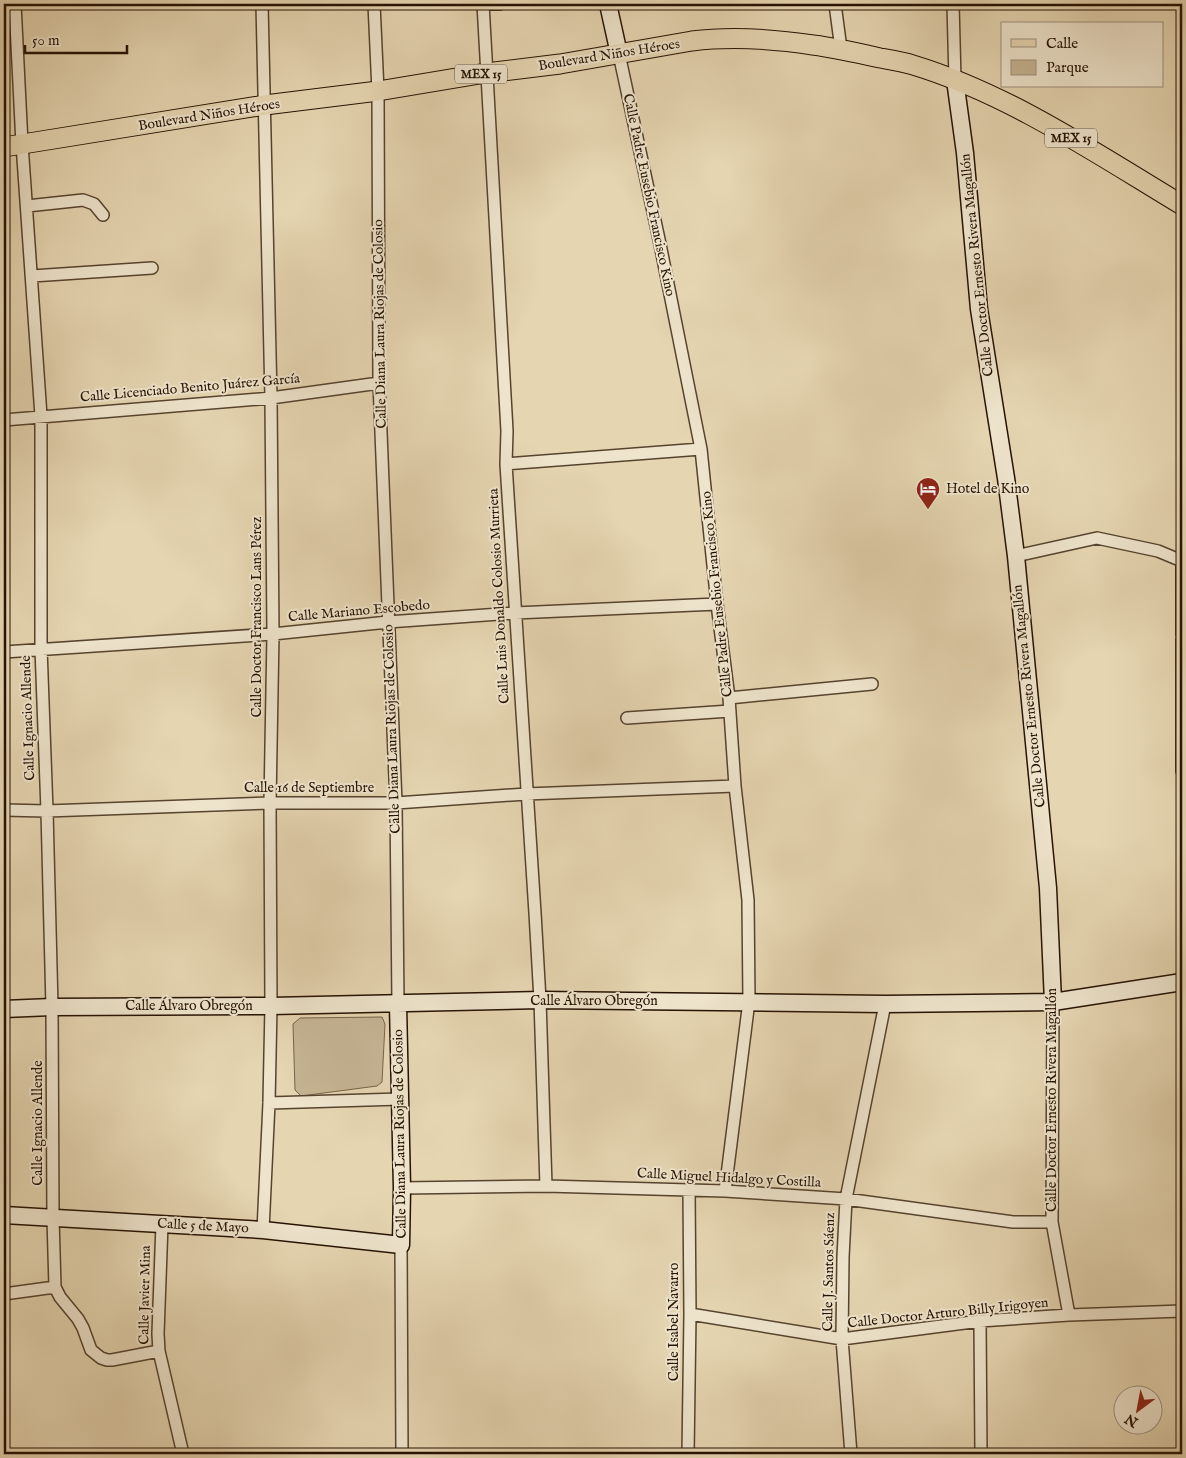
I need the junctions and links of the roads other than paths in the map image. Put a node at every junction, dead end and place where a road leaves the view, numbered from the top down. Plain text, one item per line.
1 (15, 4) edge
2 (262, 4) edge
3 (374, 4) edge
4 (482, 4) edge
5 (500, 4) edge
6 (608, 4) edge
7 (835, 4) edge
8 (953, 4) edge
9 (841, 49) junction
10 (618, 54) junction
11 (486, 73) junction
12 (955, 80) junction
13 (378, 91) junction
14 (265, 105) junction
15 (22, 144) junction
16 (4, 147) edge
17 (1182, 205) edge
18 (27, 206) junction
19 (103, 215) dead end
20 (152, 268) dead end
21 (32, 276) junction
22 (379, 382) junction
23 (271, 398) junction
24 (41, 416) junction
25 (4, 420) edge
26 (701, 449) junction
27 (506, 464) junction
28 (1016, 556) junction
29 (1182, 561) edge
30 (717, 604) junction
31 (515, 613) junction
32 (388, 622) junction
33 (273, 634) junction
34 (1182, 635) edge
35 (1182, 639) edge
36 (41, 648) junction
37 (4, 652) edge
38 (872, 684) dead end
39 (729, 698) junction
40 (730, 711) junction
41 (627, 718) dead end
42 (1182, 771) edge
43 (735, 786) junction
44 (526, 794) junction
45 (270, 803) junction
46 (396, 803) junction
47 (4, 810) edge
48 (47, 811) junction
49 (1182, 982) edge
50 (540, 1000) junction
51 (749, 1001) junction
52 (1053, 1002) junction
53 (398, 1004) junction
54 (885, 1004) junction
55 (271, 1006) junction
56 (52, 1007) junction
57 (4, 1009) edge
58 (400, 1099) junction
59 (269, 1102) junction
60 (546, 1186) junction
61 (402, 1188) junction
62 (689, 1190) junction
63 (725, 1191) junction
64 (846, 1198) junction
65 (4, 1215) edge
66 (53, 1218) junction
67 (1052, 1222) junction
68 (162, 1224) junction
69 (262, 1230) junction
70 (401, 1244) junction
71 (55, 1287) junction
72 (4, 1294) edge
73 (1182, 1311) edge
74 (690, 1314) junction
75 (1069, 1316) junction
76 (980, 1321) junction
77 (842, 1339) junction
78 (159, 1351) junction
79 (183, 1454) edge
80 (402, 1454) edge
81 (688, 1454) edge
82 (852, 1454) edge
83 (981, 1454) edge

1 - 15 street, Calle Ignacio Allende
2 - 14 street, Calle Doctor Francisco Lans Pérez
3 - 13 street, Calle Diana Laura Riojas de Colosio
4 - 5 street
4 - 11 street, Calle Luis Donaldo Colosio Murrieta
6 - 10 street, Calle Padre Eusebio Francisco Kino
7 - 9 street
8 - 12 street
9 - 10 main road, Boulevard Niños Héroes / MEX 15
9 - 12 main road, Boulevard Niños Héroes / MEX 15
10 - 11 main road, Boulevard Niños Héroes / MEX 15
10 - 26 street, Calle Padre Eusebio Francisco Kino
11 - 13 main road, Boulevard Niños Héroes / MEX 15
11 - 27 street, Calle Luis Donaldo Colosio Murrieta
12 - 17 main road, Boulevard Niños Héroes / MEX 15
12 - 28 street, Calle Doctor Ernesto Rivera Magallón
13 - 14 main road, Boulevard Niños Héroes / MEX 15
13 - 22 street, Calle Diana Laura Riojas de Colosio
14 - 15 main road, Boulevard Niños Héroes / MEX 15
14 - 23 street, Calle Doctor Francisco Lans Pérez
15 - 16 main road, Boulevard Niños Héroes / MEX 15
15 - 18 street, Calle Ignacio Allende
18 - 19 street
18 - 21 street, Calle Ignacio Allende
20 - 21 street
21 - 24 street, Calle Ignacio Allende
22 - 23 street, Calle Licenciado Benito Juárez García
22 - 32 street, Calle Diana Laura Riojas de Colosio
23 - 24 street, Calle Licenciado Benito Juárez García
23 - 33 street, Calle Doctor Francisco Lans Pérez
24 - 25 street, Calle Licenciado Benito Juárez García
24 - 36 street, Calle Ignacio Allende
26 - 27 street
26 - 30 street, Calle Padre Eusebio Francisco Kino
27 - 31 street, Calle Luis Donaldo Colosio Murrieta
28 - 29 street
28 - 52 street, Calle Doctor Ernesto Rivera Magallón
29 - 34 street
30 - 31 street, Calle Mariano Escobedo
30 - 39 street, Calle Padre Eusebio Francisco Kino
31 - 32 street, Calle Mariano Escobedo
31 - 44 street, Calle Luis Donaldo Colosio Murrieta
32 - 33 street, Calle Mariano Escobedo
32 - 46 street, Calle Diana Laura Riojas de Colosio
33 - 36 street, Calle Mariano Escobedo
33 - 45 street, Calle Doctor Francisco Lans Pérez
35 - 42 street
36 - 37 street, Calle Mariano Escobedo
36 - 48 street, Calle Ignacio Allende
38 - 39 street
39 - 40 street, Calle Padre Eusebio Francisco Kino
40 - 41 street
40 - 43 street, Calle Padre Eusebio Francisco Kino
43 - 44 street, Calle 16 de Septiembre
43 - 51 street, Calle Padre Eusebio Francisco Kino
44 - 46 street, Calle 16 de Septiembre
44 - 50 street, Calle Luis Donaldo Colosio Murrieta
45 - 46 street, Calle 16 de Septiembre
45 - 48 street, Calle 16 de Septiembre
45 - 55 street, Calle Doctor Francisco Lans Pérez
46 - 53 street, Calle Diana Laura Riojas de Colosio
47 - 48 street, Calle 16 de Septiembre
48 - 56 street, Calle Ignacio Allende
49 - 52 street, Calle Álvaro Obregón
50 - 51 street, Calle Álvaro Obregón
50 - 53 street, Calle Álvaro Obregón
50 - 60 street, Calle Luis Donaldo Colosio Murrieta
51 - 54 street, Calle Álvaro Obregón
51 - 63 street, Calle Padre Eusebio Francisco Kino
52 - 54 street, Calle Álvaro Obregón
52 - 67 street, Calle Doctor Ernesto Rivera Magallón
53 - 55 street, Calle Álvaro Obregón
53 - 58 street, Calle Diana Laura Riojas de Colosio
54 - 64 street, Calle J. Santos Sáenz
55 - 56 street, Calle Álvaro Obregón
55 - 59 street, Calle Doctor Francisco Lans Pérez
56 - 57 street, Calle Álvaro Obregón
56 - 66 street, Calle Ignacio Allende
58 - 59 street
58 - 61 street, Calle Diana Laura Riojas de Colosio
59 - 69 street, Calle Doctor Francisco Lans Pérez
60 - 61 street, Calle Miguel Hidalgo y Costilla
60 - 62 street, Calle Miguel Hidalgo y Costilla
61 - 70 street, Calle Diana Laura Riojas de Colosio
62 - 63 street, Calle Miguel Hidalgo y Costilla
62 - 74 street, Calle Isabel Navarro
63 - 64 street, Calle Miguel Hidalgo y Costilla
64 - 67 street, Calle Miguel Hidalgo y Costilla
64 - 77 street, Calle J. Santos Sáenz
65 - 66 street, Calle 5 de Mayo
66 - 68 street, Calle 5 de Mayo
66 - 71 street, Calle Ignacio Allende
67 - 75 street, Calle Doctor Ernesto Rivera Magallón
68 - 69 street, Calle 5 de Mayo
68 - 78 street, Calle Javier Mina
69 - 70 street, Calle 5 de Mayo
70 - 80 street, Calle Diana Laura Riojas de Colosio
71 - 72 street
71 - 78 street
73 - 75 street, Calle Doctor Arturo Billy Irigoyen
74 - 77 street, Calle Doctor Arturo Billy Irigoyen
74 - 81 street, Calle Isabel Navarro
75 - 76 street, Calle Doctor Arturo Billy Irigoyen
76 - 77 street, Calle Doctor Arturo Billy Irigoyen
76 - 83 street
77 - 82 street, Calle J. Santos Sáenz
78 - 79 street, Calle Javier Mina

